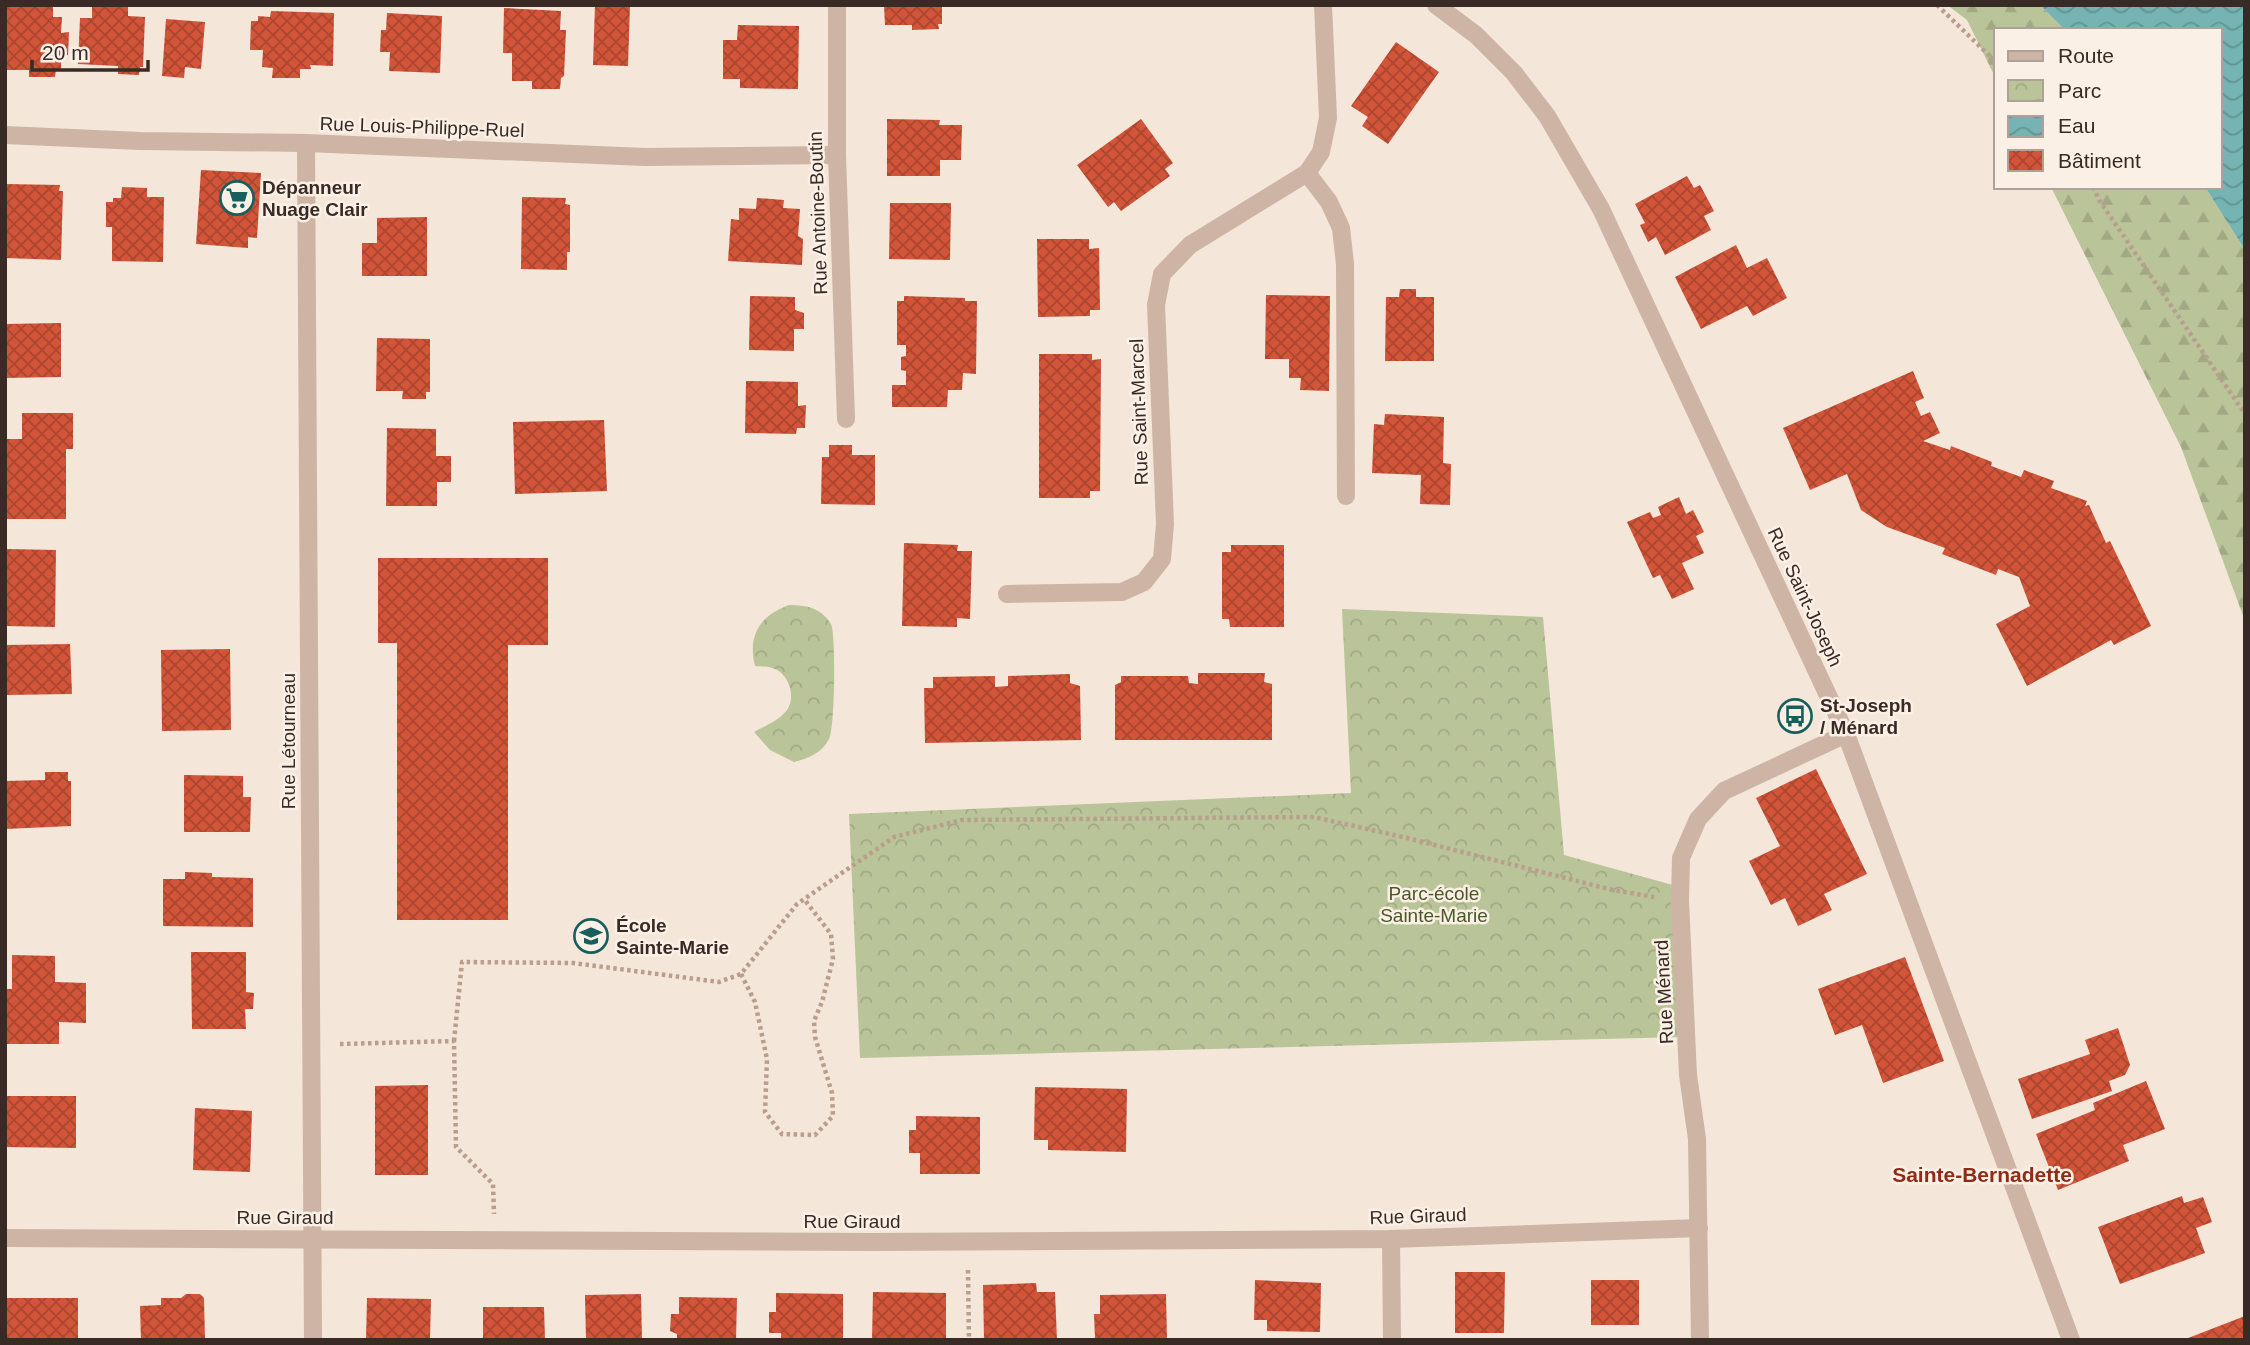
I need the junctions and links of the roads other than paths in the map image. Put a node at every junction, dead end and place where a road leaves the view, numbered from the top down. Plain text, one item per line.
1 (837, 5) edge
2 (1323, 5) edge
3 (1436, 5) edge
4 (5, 135) edge
5 (306, 143) junction
6 (836, 155) junction
7 (1307, 173) junction
8 (846, 419) dead end
9 (1346, 496) dead end
10 (1007, 594) dead end
11 (1846, 734) junction
12 (1699, 1228) junction
13 (5, 1238) edge
14 (313, 1238) junction
15 (1391, 1238) junction
16 (313, 1340) edge
17 (1392, 1340) edge
18 (1700, 1340) edge
19 (2071, 1340) edge

1 - 6 street, Rue Antoine-Boutin
2 - 7 street
3 - 11 street, Rue Saint-Joseph
4 - 5 street, Rue Louis-Philippe-Ruel
5 - 6 street, Rue Louis-Philippe-Ruel
5 - 14 street, Rue Létourneau
6 - 8 street, Rue Antoine-Boutin
7 - 9 street
7 - 10 street, Rue Saint-Marcel
11 - 12 street, Rue Ménard
11 - 19 street, Rue Saint-Joseph
12 - 15 street, Rue Giraud
12 - 18 street, Rue Ménard
13 - 14 street, Rue Giraud
14 - 15 street, Rue Giraud
14 - 16 street, Rue Létourneau
15 - 17 street

